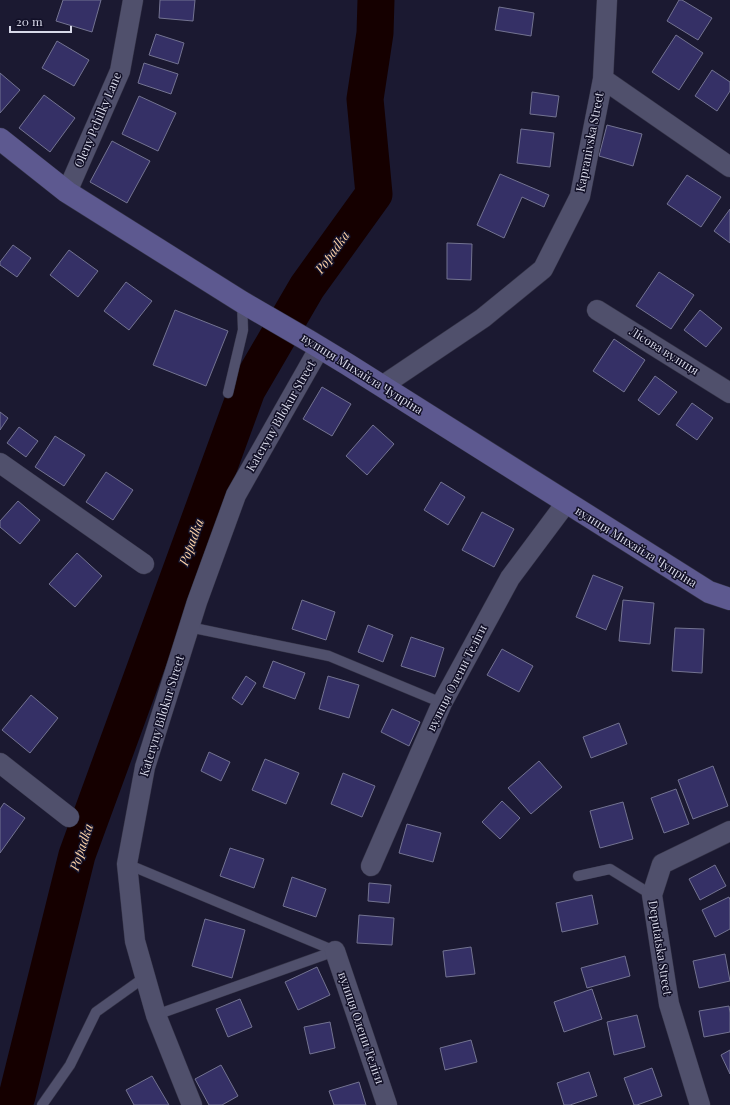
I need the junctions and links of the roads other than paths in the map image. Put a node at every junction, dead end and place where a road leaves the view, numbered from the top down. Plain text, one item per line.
1 (133, 0) edge
2 (607, 0) edge
3 (603, 79) junction
4 (0, 139) edge
5 (730, 167) edge
6 (68, 192) junction
7 (249, 306) junction
8 (597, 310) dead end
9 (315, 344) junction
10 (382, 386) junction
11 (228, 393) dead end
12 (730, 393) edge
13 (0, 463) edge
14 (566, 503) junction
15 (144, 564) dead end
16 (730, 599) edge
17 (189, 627) junction
18 (442, 702) junction
19 (0, 763) edge
20 (68, 817) dead end
21 (730, 831) edge
22 (128, 864) junction
23 (371, 866) dead end
24 (578, 876) dead end
25 (652, 895) junction
26 (335, 951) junction
27 (145, 977) junction
28 (156, 1015) junction
29 (42, 1105) edge
30 (192, 1105) edge
31 (387, 1105) edge
32 (700, 1105) edge

1 - 6 street, Oleny Pchilky Lane
2 - 3 street, Kapranivska Street
3 - 5 street
3 - 10 street, Kapranivska Street
4 - 6 main road, вулиця Михайла Чупріна
6 - 7 main road, вулиця Михайла Чупріна
7 - 9 main road, вулиця Михайла Чупріна
7 - 11 lane
8 - 12 street, Лісова вулиця
9 - 10 main road, вулиця Михайла Чупріна
9 - 17 street, Kateryny Bilokur Street
10 - 14 main road, вулиця Михайла Чупріна
13 - 15 street
14 - 16 main road, вулиця Михайла Чупріна
14 - 18 street, вулиця Олени Теліги
17 - 18 lane
17 - 22 street, Kateryny Bilokur Street
18 - 23 street, вулиця Олени Теліги
19 - 20 street
21 - 25 street, Deputatska Street
22 - 26 lane
22 - 27 street, Kateryny Bilokur Street
24 - 25 lane
25 - 32 street, Deputatska Street
26 - 28 lane
26 - 31 street, вулиця Олени Теліги
27 - 28 street, Kateryny Bilokur Street
27 - 29 lane
28 - 30 street, Kateryny Bilokur Street

